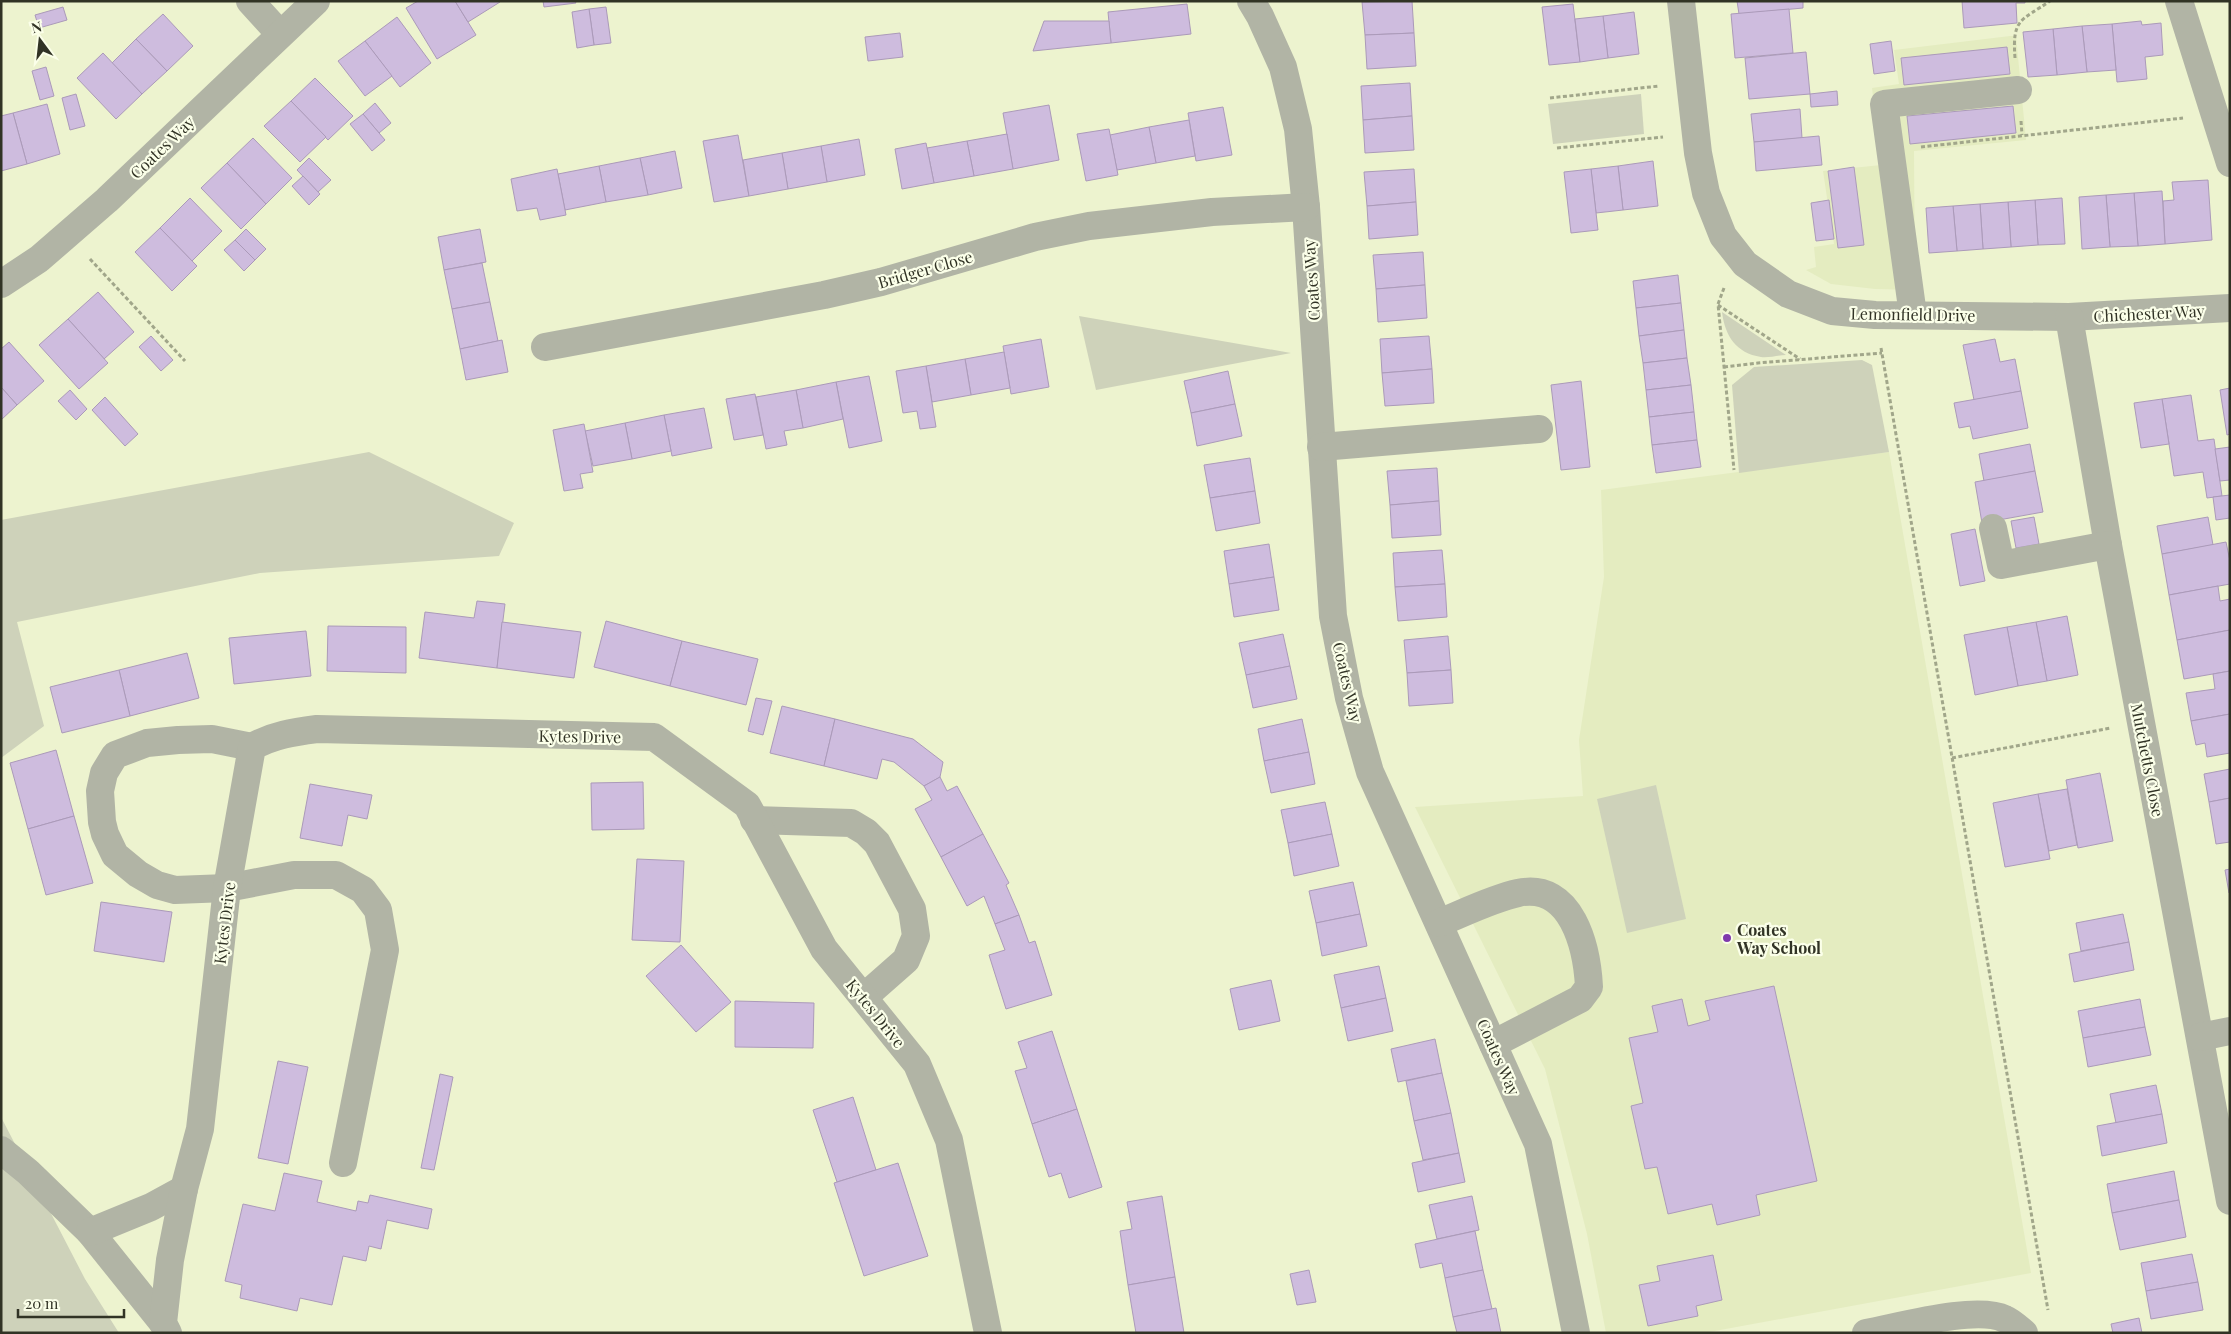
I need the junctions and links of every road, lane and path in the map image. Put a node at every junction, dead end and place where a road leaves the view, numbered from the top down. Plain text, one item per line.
1 (250, 1) edge
2 (316, 1) edge
3 (1251, 1) edge
4 (1681, 1) edge
5 (2179, 1) edge
6 (280, 34) junction
7 (1690, 83) junction
8 (2018, 90) dead end
9 (1550, 98) dead end
10 (2214, 114) junction
11 (1696, 133) junction
12 (1557, 148) dead end
13 (1890, 150) junction
14 (2230, 163) edge
15 (1306, 206) junction
16 (67, 234) junction
17 (1744, 264) junction
18 (1, 284) edge
19 (1718, 304) junction
20 (2230, 308) edge
21 (1875, 315) junction
22 (1913, 315) junction
23 (2069, 317) junction
24 (545, 347) dead end
25 (1882, 353) junction
26 (1800, 359) junction
27 (185, 361) dead end
28 (1724, 367) junction
29 (1539, 429) dead end
30 (1321, 447) junction
31 (1734, 470) dead end
32 (1993, 528) dead end
33 (2108, 545) junction
34 (2141, 722) junction
35 (252, 747) junction
36 (1952, 758) junction
37 (754, 820) junction
38 (227, 888) junction
39 (1439, 923) junction
40 (864, 997) junction
41 (2230, 1031) edge
42 (2200, 1036) junction
43 (1493, 1044) junction
44 (1, 1150) edge
45 (343, 1163) dead end
46 (184, 1189) junction
47 (2230, 1201) edge
48 (90, 1232) junction
49 (2048, 1313) dead end
50 (166, 1328) edge
51 (988, 1333) edge
52 (1576, 1333) edge
53 (1866, 1333) edge
54 (2024, 1333) edge

1 - 6 street
2 - 6 street, Coates Way
3 - 15 street, Coates Way
4 - 7 street, Lemonfield Drive
5 - 10 street
6 - 16 street, Coates Way
7 - 9 path
7 - 11 street, Lemonfield Drive
8 - 13 street
10 - 13 path
10 - 14 street
11 - 12 path
11 - 17 street, Lemonfield Drive
13 - 22 street
15 - 24 street, Bridger Close
15 - 30 street, Coates Way
16 - 18 street, Coates Way
16 - 27 path
17 - 19 path
17 - 21 street, Lemonfield Drive
19 - 26 path
19 - 28 path
20 - 23 street, Chichester Way
21 - 22 street, Lemonfield Drive
21 - 25 path
22 - 23 street, Lemonfield Drive
23 - 33 street, Mutchetts Close
25 - 26 path
25 - 36 path
26 - 28 path
28 - 31 path
29 - 30 street
30 - 39 street, Coates Way
32 - 33 street
33 - 34 street, Mutchetts Close
34 - 36 path
34 - 42 street, Mutchetts Close
35 - 37 street, Kytes Drive
35 - 38 street, Kytes Drive
35 - 38 street
36 - 49 path
37 - 40 street, Kytes Drive
37 - 40 street
38 - 45 street
38 - 46 street, Kytes Drive
39 - 43 street, Coates Way
39 - 43 street
40 - 51 street, Kytes Drive
41 - 42 street
42 - 47 street, Mutchetts Close
43 - 52 street, Coates Way
44 - 48 street, Kytes Drive
46 - 48 street
46 - 50 street, Kytes Drive
48 - 50 street, Kytes Drive
53 - 54 street

